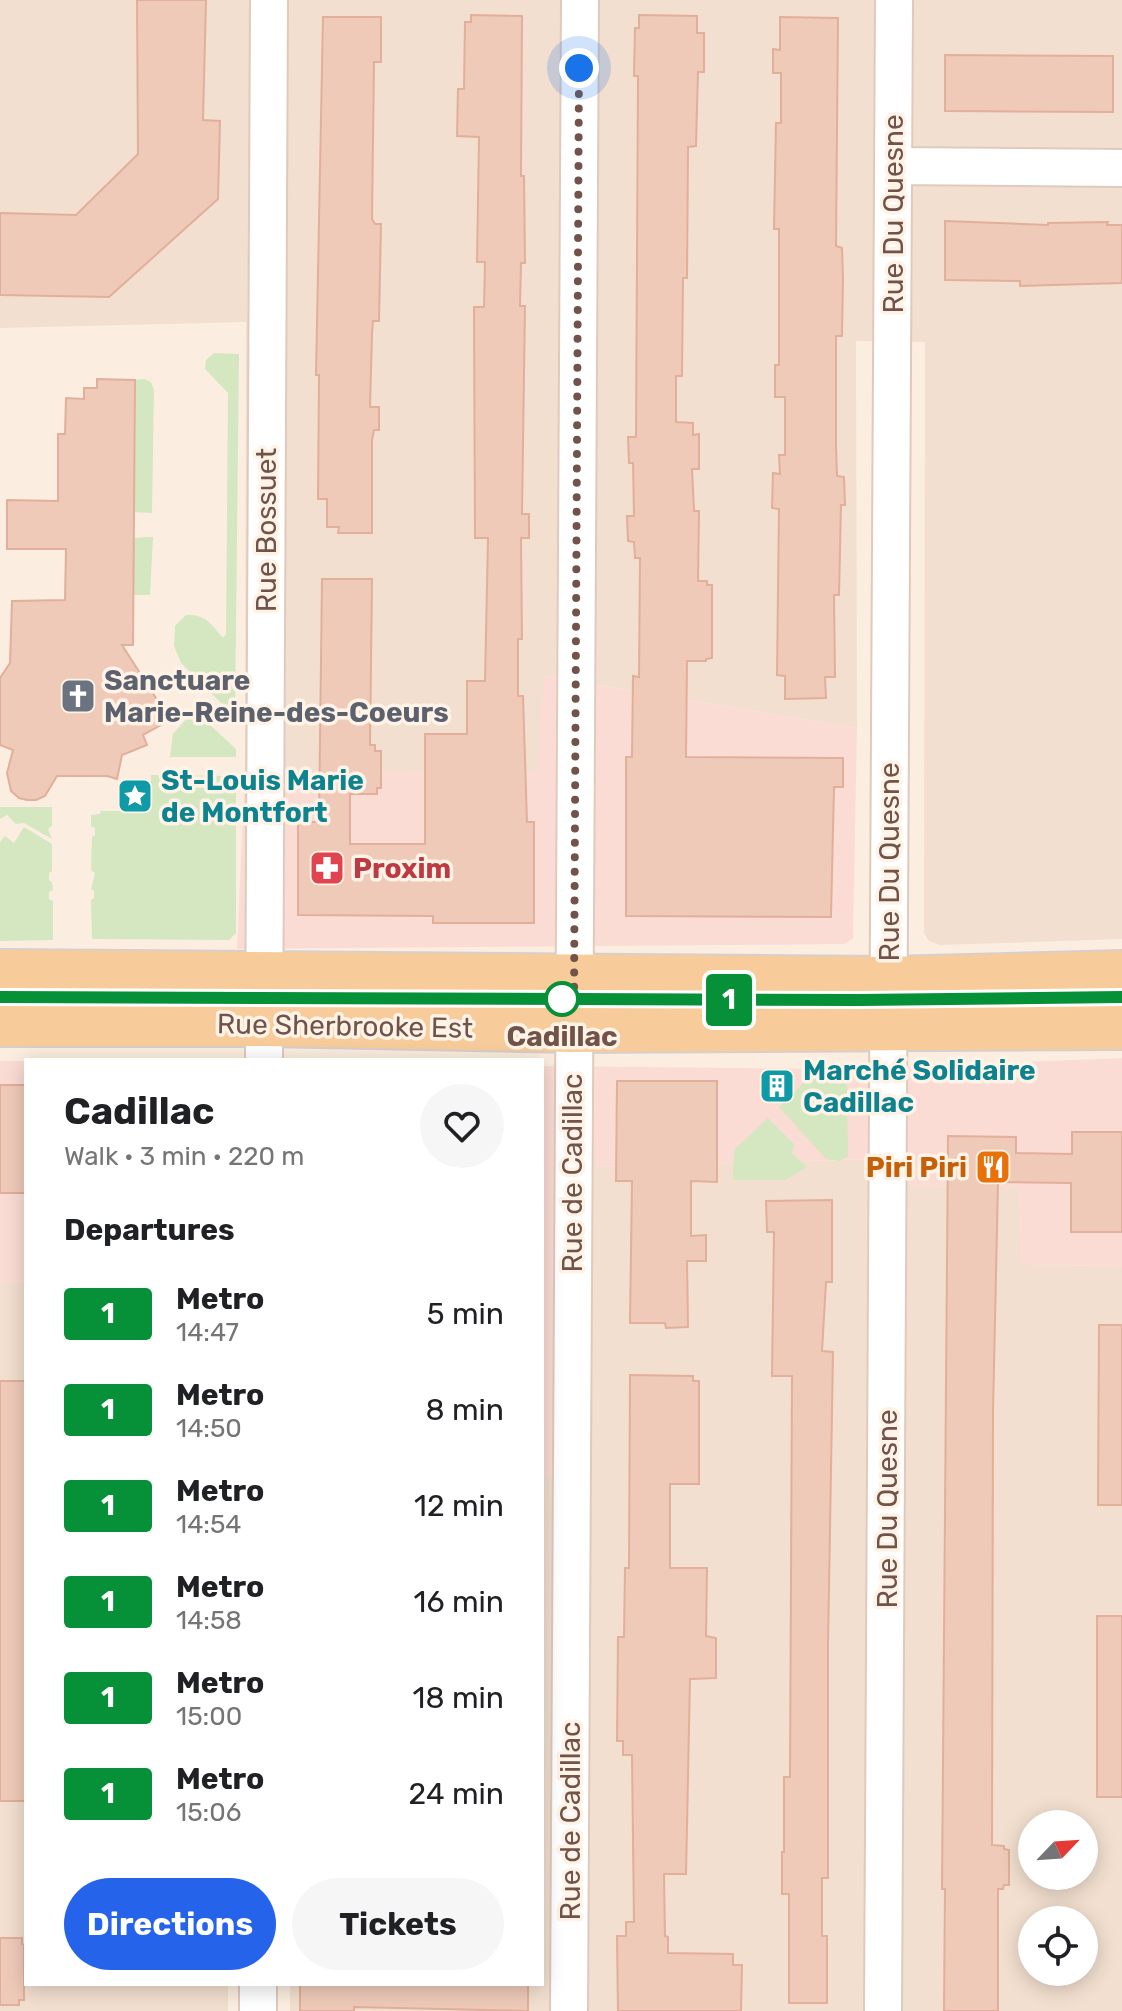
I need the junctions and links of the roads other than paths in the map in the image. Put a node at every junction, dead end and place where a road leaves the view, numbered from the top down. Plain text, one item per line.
1 (269, 0) edge
2 (580, 0) edge
3 (894, 0) edge
4 (894, 166) junction
5 (1122, 168) edge
6 (0, 972) edge
7 (1122, 973) edge
8 (265, 975) junction
9 (574, 976) junction
10 (888, 979) junction
11 (0, 1024) edge
12 (1122, 1027) edge
13 (573, 1030) junction
14 (888, 1030) junction
15 (264, 1042) edge
16 (258, 1986) edge
17 (258, 2011) edge
18 (569, 2011) edge
19 (883, 2011) edge

1 - 8 street, Rue Bossuet
2 - 9 street, Rue de Cadillac
3 - 4 street, Rue Du Quesne
4 - 5 street
4 - 10 street, Rue Du Quesne
6 - 8 main road, Rue Sherbrooke Est
7 - 10 main road, Rue Sherbrooke Est
8 - 9 main road, Rue Sherbrooke Est
8 - 15 street, Rue Bossuet
9 - 10 main road, Rue Sherbrooke Est
9 - 13 street, Rue de Cadillac
10 - 14 street, Rue Du Quesne
11 - 15 main road, Rue Sherbrooke Est
12 - 14 main road, Rue Sherbrooke Est
13 - 14 main road, Rue Sherbrooke Est
13 - 15 main road, Rue Sherbrooke Est
13 - 18 street, Rue de Cadillac
14 - 19 street, Rue Du Quesne
16 - 17 street

